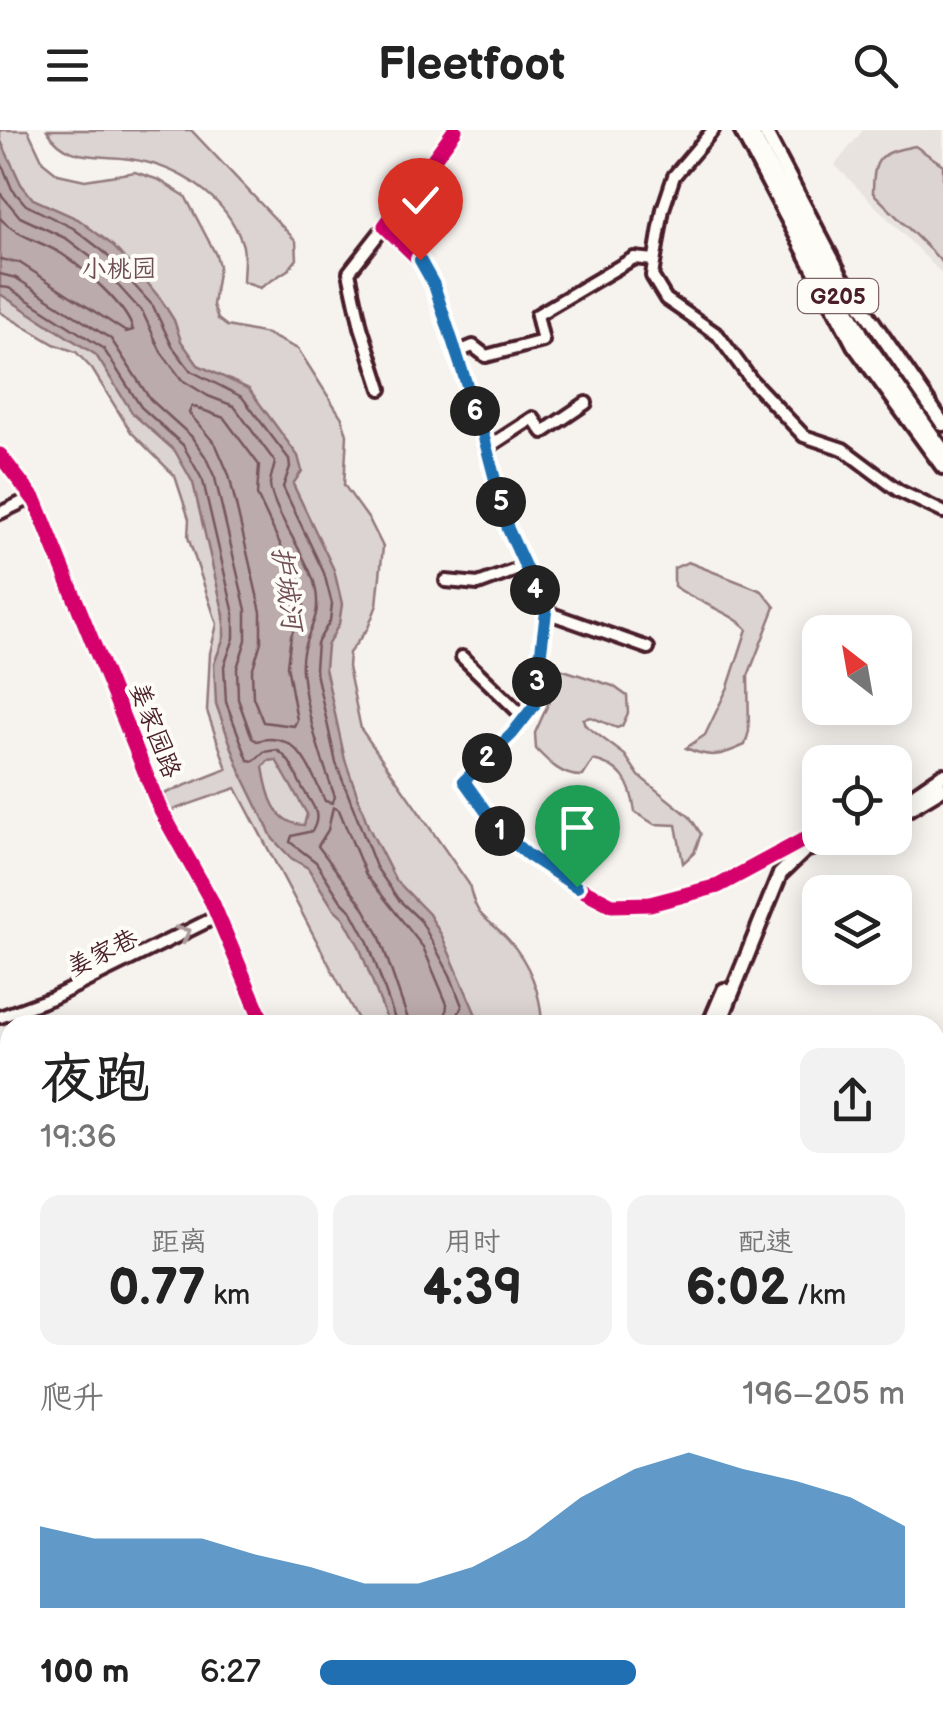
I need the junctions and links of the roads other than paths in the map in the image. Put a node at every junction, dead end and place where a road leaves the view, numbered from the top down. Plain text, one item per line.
1 (455, 130) edge
2 (712, 130) edge
3 (741, 130) edge
4 (752, 130) edge
5 (764, 130) edge
6 (385, 226) junction
7 (653, 260) junction
8 (841, 276) junction
9 (823, 286) junction
10 (456, 354) junction
11 (381, 389) dead end
12 (586, 402) dead end
13 (943, 424) edge
14 (943, 436) edge
15 (487, 448) junction
16 (0, 455) edge
17 (943, 455) edge
18 (943, 467) edge
19 (32, 497) junction
20 (943, 512) edge
21 (0, 513) edge
22 (524, 567) junction
23 (446, 581) dead end
24 (546, 612) junction
25 (648, 648) dead end
26 (462, 658) dead end
27 (525, 718) junction
28 (943, 774) edge
29 (943, 788) edge
30 (912, 796) edge
31 (912, 807) edge
32 (802, 843) edge
33 (802, 846) edge
34 (802, 854) edge
35 (218, 916) junction
36 (3, 1015) edge
37 (260, 1015) edge
38 (714, 1015) edge
39 (723, 1015) edge

1 - 6 street
2 - 7 street
3 - 9 main road
4 - 14 highway, G205
4 - 17 highway, G205
5 - 8 main road
6 - 10 street
6 - 11 street
7 - 10 street
7 - 20 street
8 - 13 main road
8 - 14 main road
9 - 17 highway
9 - 18 main road
10 - 15 street
12 - 15 street
15 - 22 street
16 - 19 street, 姜家园路
19 - 21 street
19 - 35 street, 姜家园路
22 - 23 street
22 - 24 street
24 - 25 street
24 - 27 street
26 - 27 street
27 - 32 street
28 - 30 main road
29 - 31 main road
33 - 38 main road
34 - 39 main road
36 -> 35 street, 姜家巷
35 - 37 street, 姜家园路

